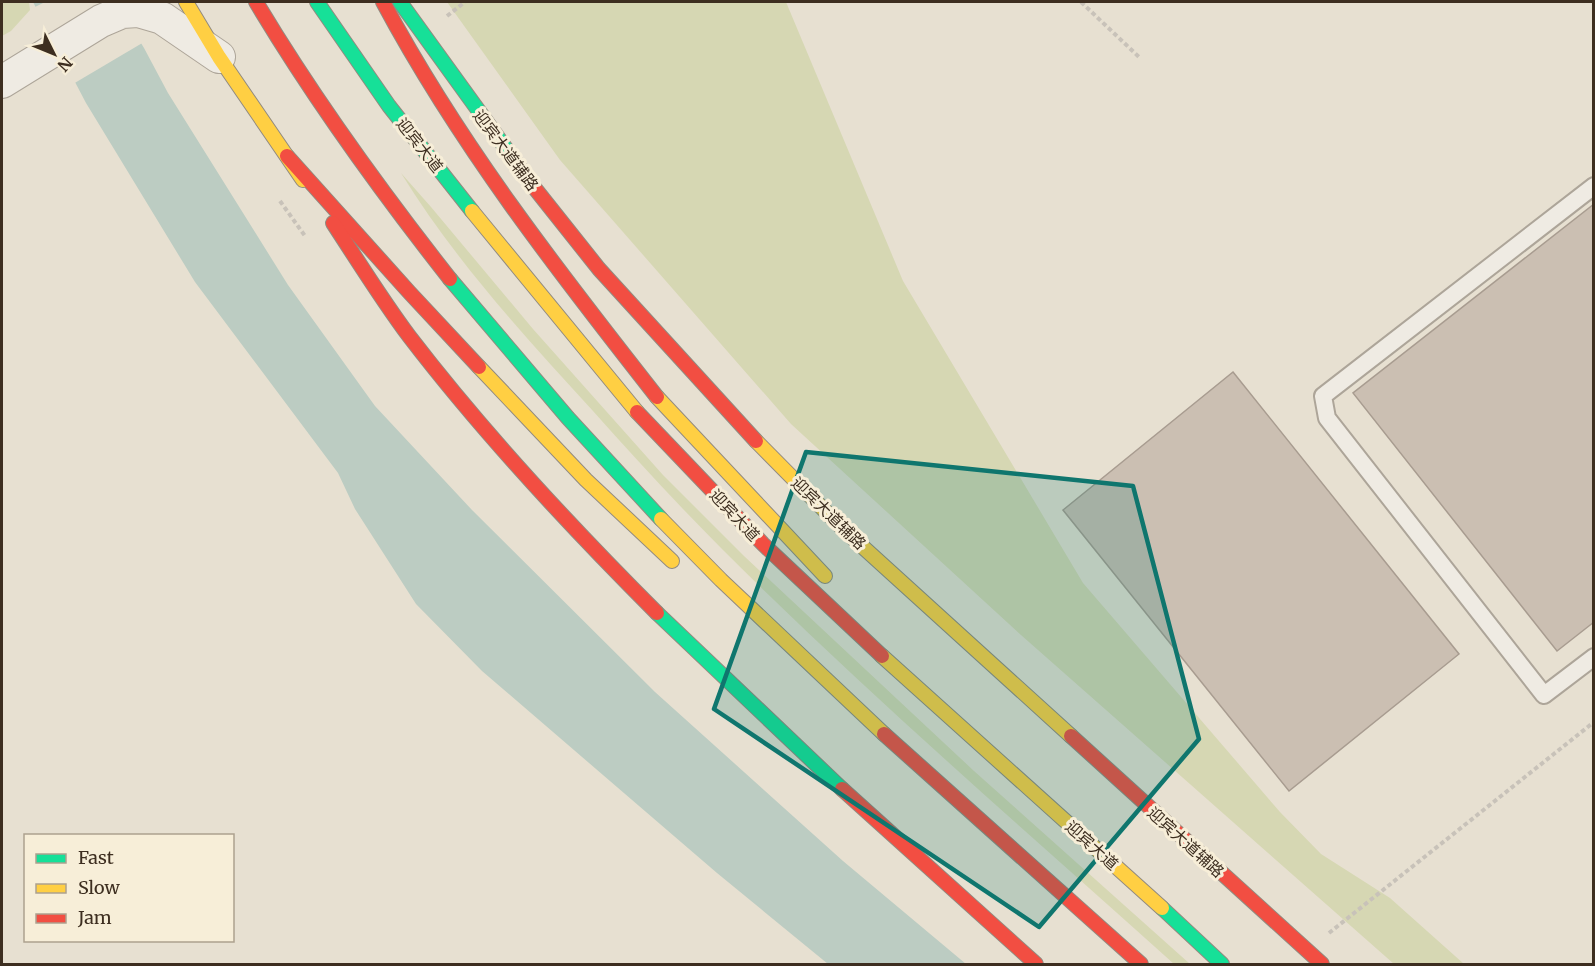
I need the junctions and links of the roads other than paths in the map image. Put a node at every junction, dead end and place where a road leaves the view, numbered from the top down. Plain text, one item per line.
1 (97, 2) edge
2 (186, 2) edge
3 (256, 2) edge
4 (317, 2) edge
5 (382, 2) edge
6 (400, 2) edge
7 (219, 57) junction
8 (2, 61) edge
9 (2, 82) edge
10 (287, 156) junction
11 (1593, 186) edge
12 (686, 574) dead end
13 (833, 586) dead end
14 (855, 613) dead end
15 (1593, 657) edge
16 (922, 693) junction
17 (1018, 871) dead end
18 (1093, 921) junction
19 (1036, 964) edge
20 (1141, 964) edge
21 (1222, 964) edge
22 (1322, 964) edge

1 - 8 street
2 - 7 main road
3 - 18 main road
4 - 16 main road, 迎宾大道
5 - 13 main road
6 - 22 main road, 迎宾大道辅路
7 - 9 street
7 - 10 main road
10 - 12 main road
10 - 19 main road
11 - 15 lane
14 - 16 main road
16 - 21 main road, 迎宾大道
17 - 18 main road
18 - 20 main road

